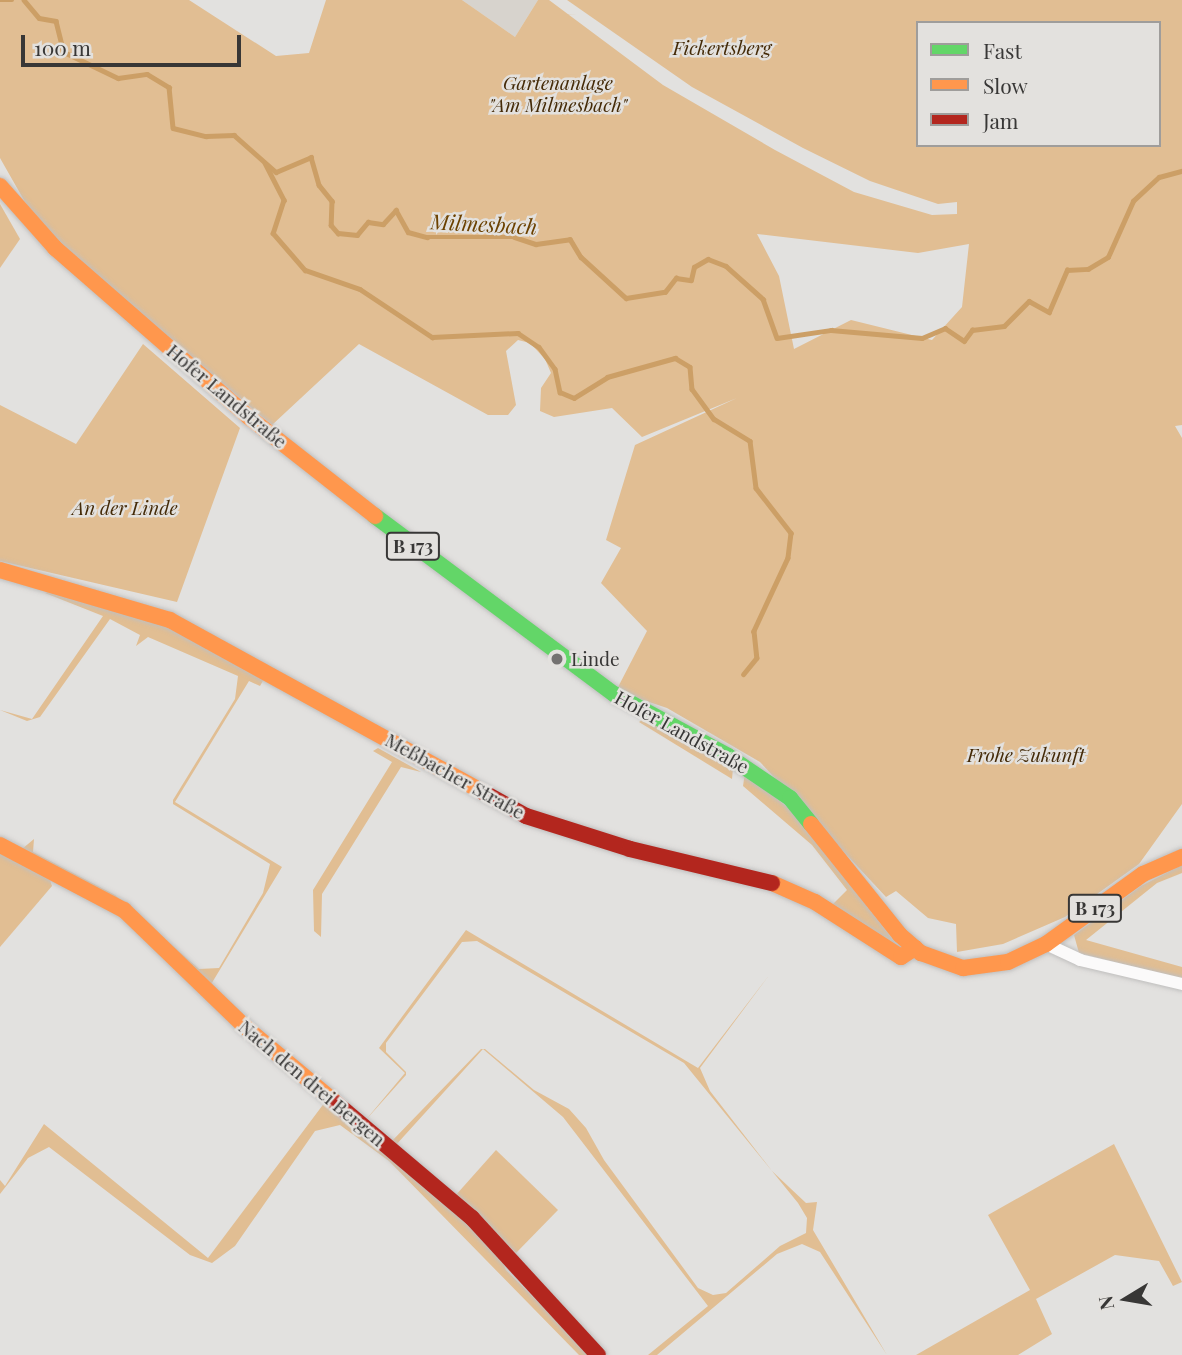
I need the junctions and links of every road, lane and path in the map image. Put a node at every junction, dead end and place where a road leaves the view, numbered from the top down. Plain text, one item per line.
1 (0, 186) edge
2 (0, 570) edge
3 (0, 845) edge
4 (1182, 857) edge
5 (1046, 944) junction
6 (915, 948) junction
7 (1182, 985) edge
8 (598, 1355) edge

1 - 6 street, Hofer Landstraße / B 173
2 - 6 street, Meßbacher Straße
3 - 8 street, Nach den drei Bergen
4 - 5 street, Hofer Landstraße / B 173
5 - 6 street, Hofer Landstraße / B 173
5 - 7 street

